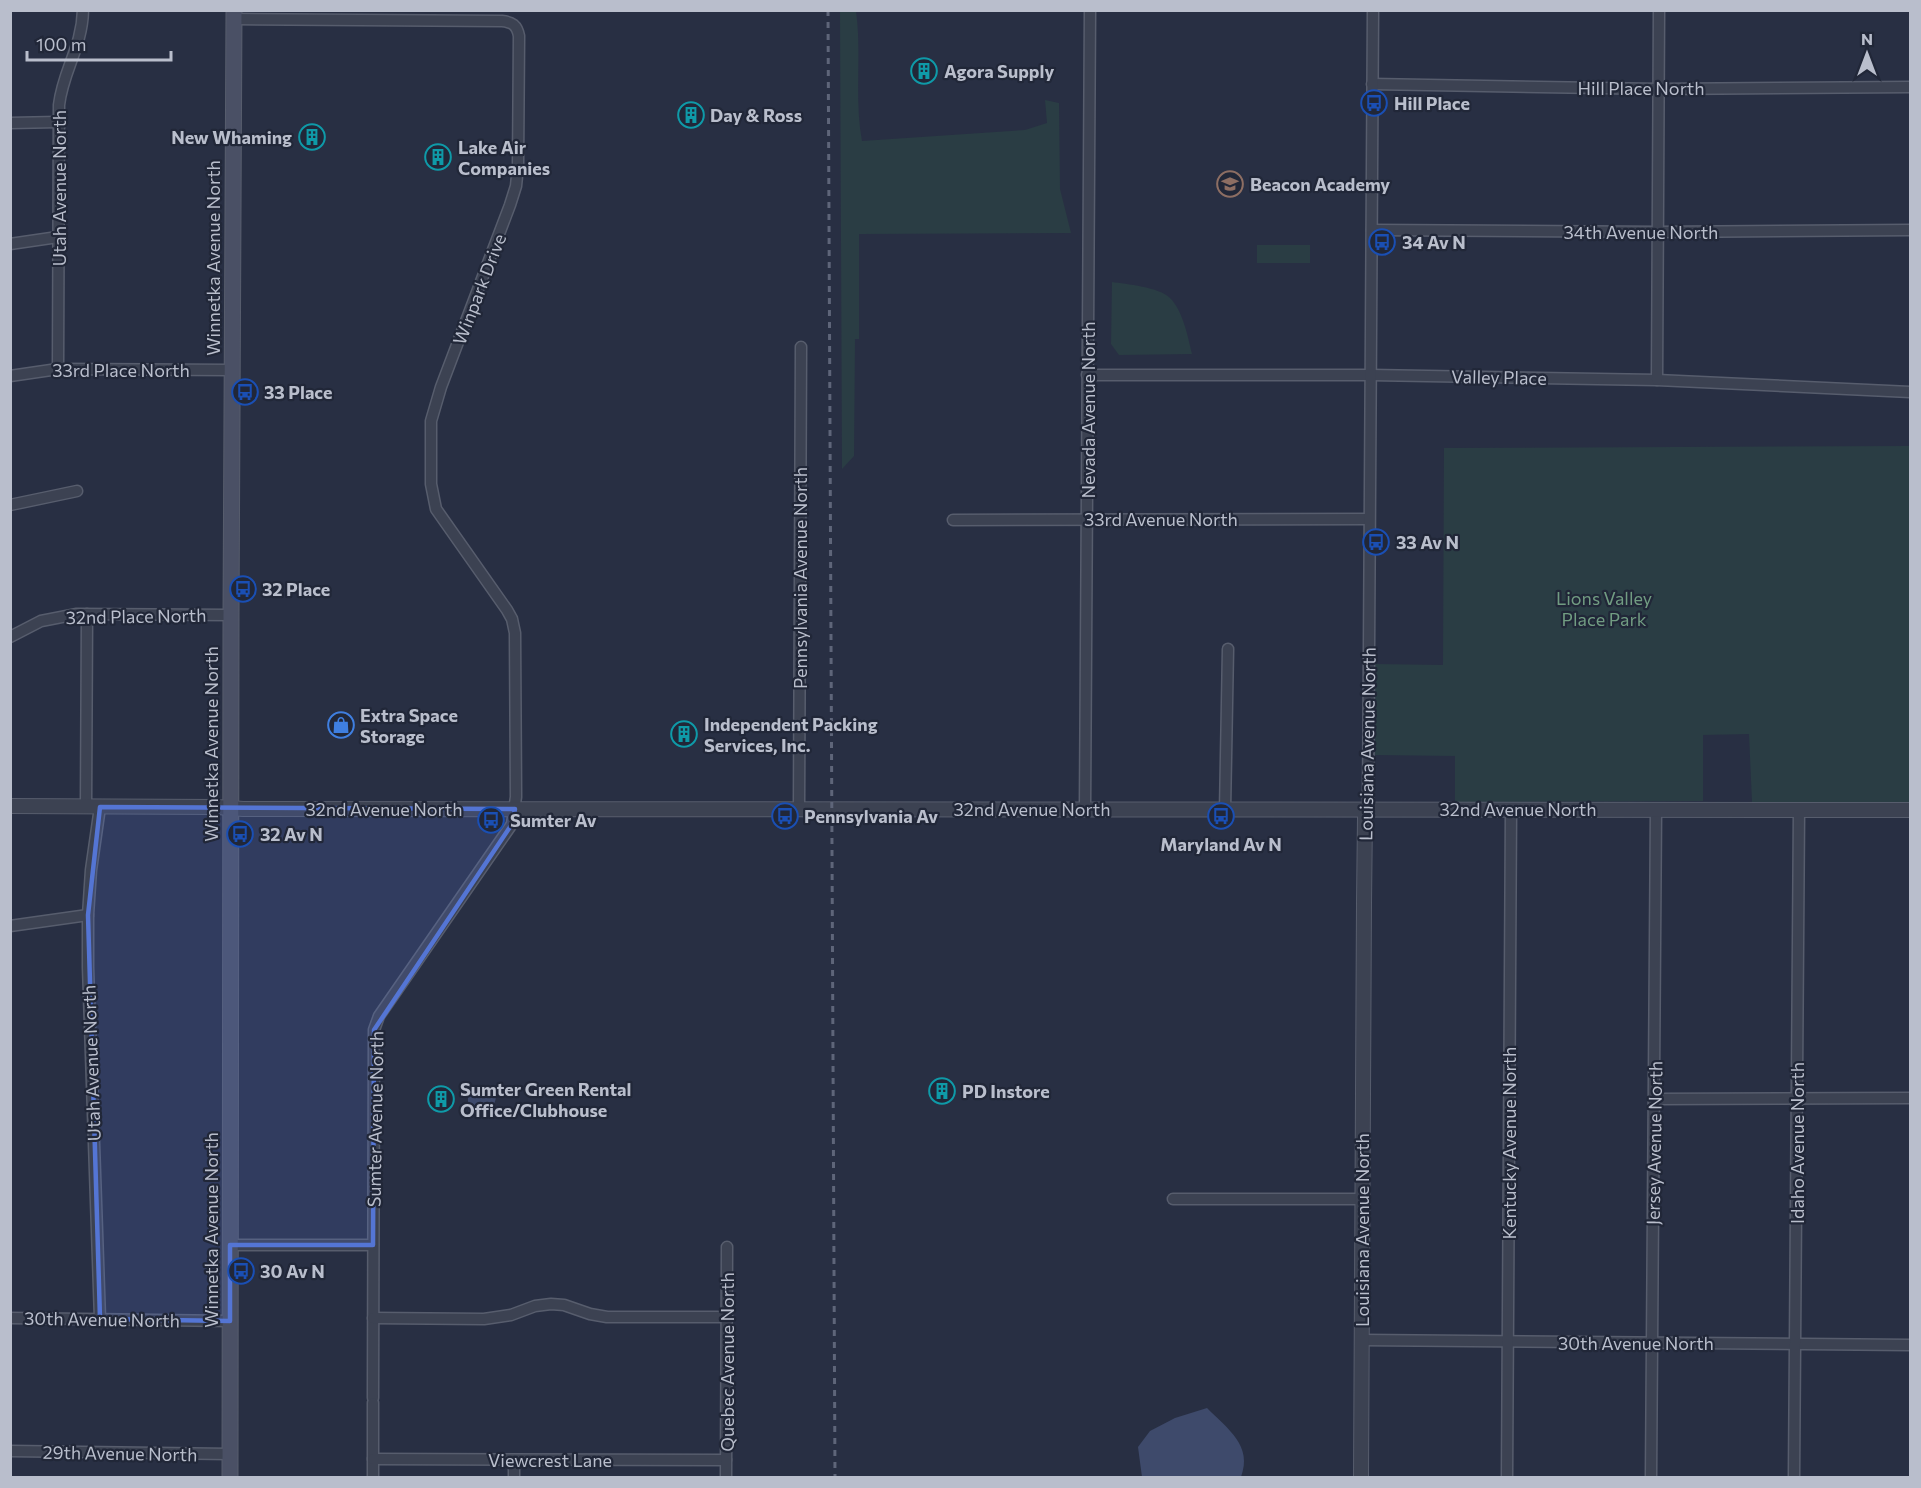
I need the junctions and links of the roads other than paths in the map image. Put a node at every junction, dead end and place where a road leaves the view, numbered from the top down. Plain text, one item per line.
1 (83, 10) edge
2 (1090, 10) edge
3 (1373, 10) edge
4 (1659, 10) edge
5 (234, 15) edge
6 (1372, 84) junction
7 (1911, 87) edge
8 (1659, 89) junction
9 (58, 122) junction
10 (10, 123) edge
11 (1372, 230) junction
12 (1911, 230) edge
13 (1658, 232) junction
14 (58, 237) junction
15 (10, 244) edge
16 (801, 347) dead end
17 (58, 369) junction
18 (232, 370) junction
19 (1087, 375) junction
20 (1371, 375) junction
21 (10, 376) edge
22 (1657, 380) junction
23 (1911, 392) edge
24 (77, 491) dead end
25 (10, 506) edge
26 (1087, 519) junction
27 (1370, 519) junction
28 (953, 520) dead end
29 (87, 614) junction
30 (231, 615) junction
31 (10, 637) edge
32 (1228, 649) dead end
33 (10, 806) edge
34 (93, 807) junction
35 (230, 809) junction
36 (514, 809) junction
37 (799, 809) junction
38 (1511, 809) junction
39 (1656, 809) junction
40 (1799, 809) junction
41 (1085, 810) junction
42 (1368, 810) junction
43 (1911, 810) edge
44 (1225, 811) junction
45 (88, 915) junction
46 (10, 926) edge
47 (1911, 1098) edge
48 (1655, 1099) junction
49 (1797, 1099) junction
50 (1362, 1199) junction
51 (1173, 1200) dead end
52 (230, 1245) junction
53 (373, 1245) junction
54 (727, 1247) dead end
55 (727, 1317) junction
56 (10, 1318) edge
57 (374, 1318) junction
58 (100, 1319) junction
59 (230, 1321) junction
60 (1362, 1341) junction
61 (1508, 1342) junction
62 (1652, 1343) junction
63 (1796, 1344) junction
64 (1911, 1345) edge
65 (10, 1451) edge
66 (230, 1454) junction
67 (373, 1459) junction
68 (726, 1460) junction
69 (514, 1461) junction
70 (230, 1478) edge
71 (373, 1478) edge
72 (514, 1478) edge
73 (726, 1478) edge
74 (1361, 1478) edge
75 (1507, 1478) edge
76 (1651, 1478) edge
77 (1794, 1478) edge

1 - 9 street, Utah Avenue North
2 - 19 street, Nevada Avenue North
3 - 6 street, Louisiana Avenue North
4 - 8 street
5 - 18 main road, Winnetka Avenue North
5 - 36 street, Winpark Drive
6 - 8 street, Hill Place North
6 - 11 street, Louisiana Avenue North
7 - 8 street, Hill Place North
8 - 13 street
9 - 10 street
9 - 14 street, Utah Avenue North
11 - 13 street, 34th Avenue North
11 - 20 street, Louisiana Avenue North
12 - 13 street, 34th Avenue North
13 - 22 street
14 - 15 street
14 - 17 street, Utah Avenue North
16 - 37 street, Pennsylvania Avenue North
17 - 18 street, 33rd Place North
17 - 21 street, 33rd Place North
18 - 30 main road, Winnetka Avenue North
19 - 20 street, Valley Place
19 - 26 street, Nevada Avenue North
20 - 22 street, Valley Place
20 - 27 street, Louisiana Avenue North
22 - 23 street, Valley Place
24 - 25 street
26 - 27 street, 33rd Avenue North
26 - 28 street, 33rd Avenue North
26 - 41 street, Nevada Avenue North
27 - 42 street, Louisiana Avenue North
29 - 30 street, 32nd Place North
29 - 31 street, 32nd Place North
29 - 34 street, Utah Avenue North
30 - 35 main road, Winnetka Avenue North
32 - 44 street
33 - 34 street, 32nd Avenue North
34 - 35 street, 32nd Avenue North
34 - 45 street, Utah Avenue North
35 - 36 street, 32nd Avenue North
35 - 52 main road, Winnetka Avenue North
36 - 37 street, 32nd Avenue North
36 - 53 street, Sumter Avenue North
37 - 41 street, 32nd Avenue North
38 - 39 street, 32nd Avenue North
38 - 42 street, 32nd Avenue North
38 - 61 street, Kentucky Avenue North
39 - 40 street, 32nd Avenue North
39 - 48 street, Jersey Avenue North
40 - 43 street, 32nd Avenue North
40 - 49 street, Idaho Avenue North
41 - 44 street, 32nd Avenue North
42 - 44 street, 32nd Avenue North
42 - 50 street, Louisiana Avenue North
45 - 46 street
45 - 58 street, Utah Avenue North
47 - 49 street
48 - 49 street
48 - 62 street, Jersey Avenue North
49 - 63 street, Idaho Avenue North
50 - 51 street
50 - 60 street, Louisiana Avenue North
52 - 53 street
52 - 59 main road, Winnetka Avenue North
53 - 57 street, Sumter Avenue North
54 - 55 street, Quebec Avenue North
55 - 57 street
55 - 68 street, Quebec Avenue North
56 - 58 street, 30th Avenue North
57 - 67 street, Sumter Avenue North
58 - 59 street, 30th Avenue North
59 - 66 main road, Winnetka Avenue North
60 - 61 street, 30th Avenue North
60 - 74 street, Louisiana Avenue North
61 - 62 street, 30th Avenue North
61 - 75 street, Kentucky Avenue North
62 - 63 street, 30th Avenue North
62 - 76 street, Jersey Avenue North
63 - 64 street, 30th Avenue North
63 - 77 street, Idaho Avenue North
65 - 66 street, 29th Avenue North
66 - 70 main road, Winnetka Avenue North
67 - 69 street, Viewcrest Lane
67 - 71 street, Sumter Avenue North
68 - 69 street, Viewcrest Lane
68 - 73 street, Quebec Avenue North
69 - 72 street

